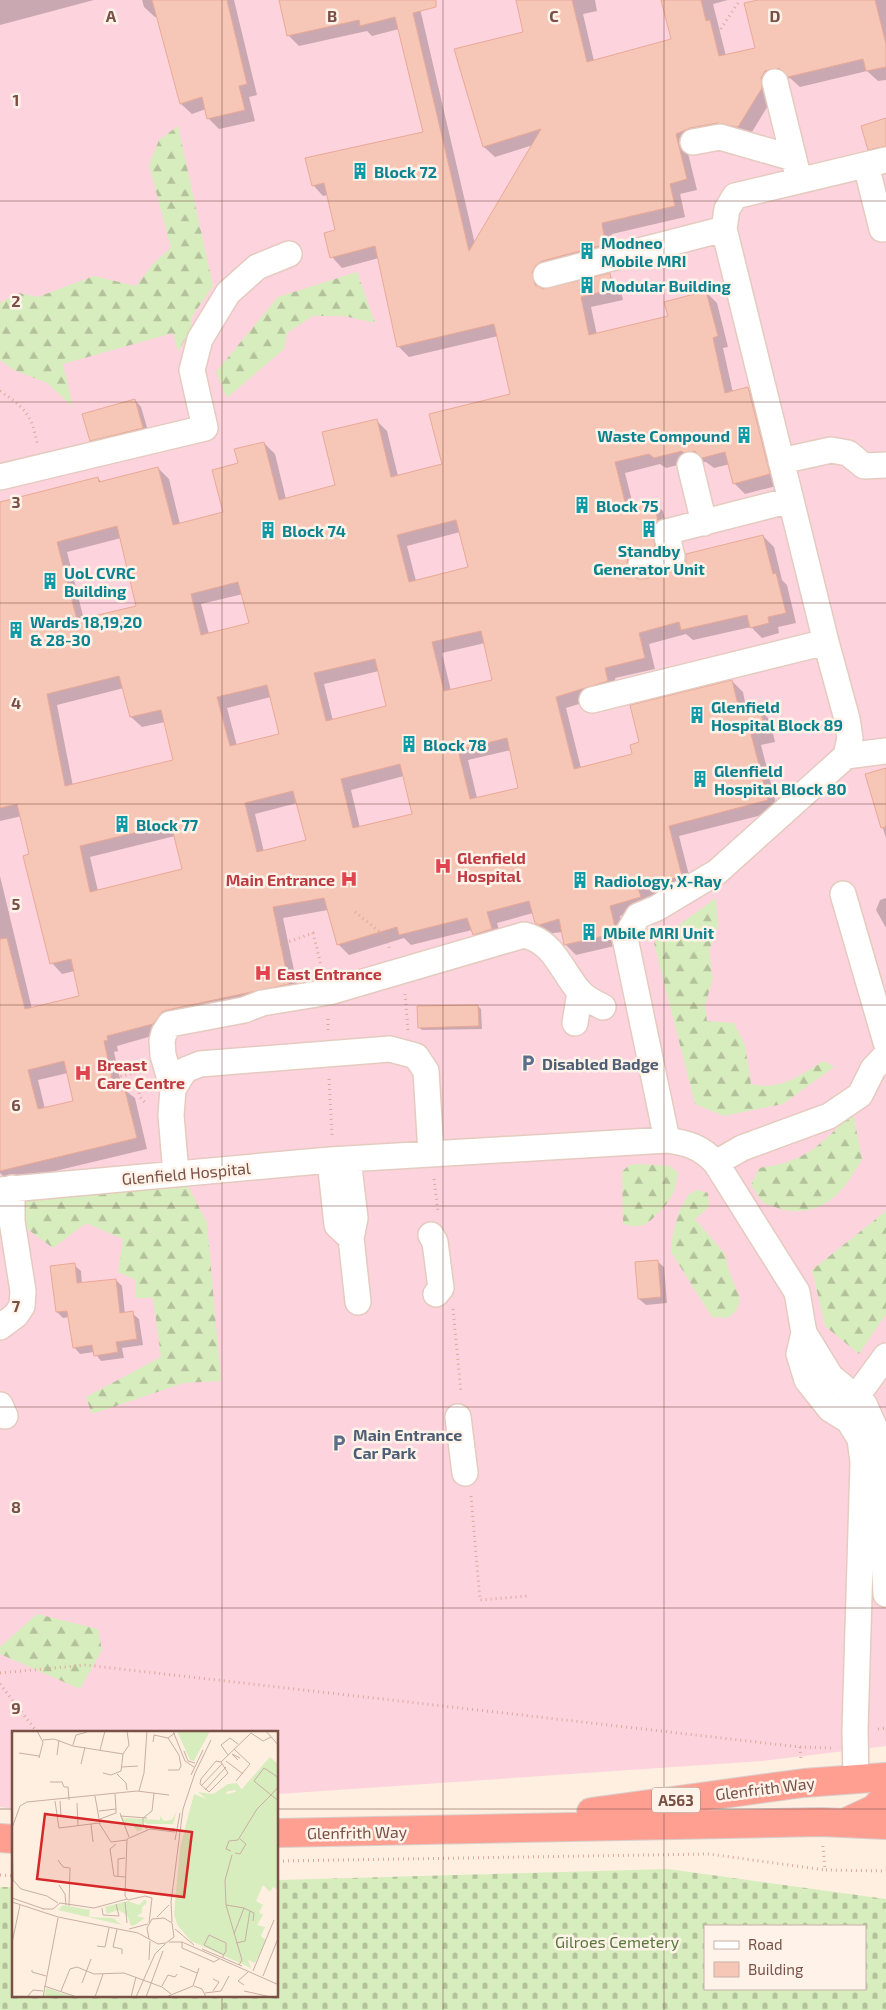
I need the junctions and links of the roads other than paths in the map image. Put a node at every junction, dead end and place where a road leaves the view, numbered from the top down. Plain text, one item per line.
1 (775, 82) dead end
2 (693, 142) dead end
3 (876, 163) edge
4 (796, 170) junction
5 (886, 228) edge
6 (724, 229) junction
7 (289, 254) dead end
8 (546, 275) dead end
9 (781, 461) junction
10 (690, 465) dead end
11 (886, 465) edge
12 (0, 477) edge
13 (791, 500) junction
14 (704, 523) junction
15 (641, 565) dead end
16 (826, 642) junction
17 (592, 700) dead end
18 (886, 751) edge
19 (846, 756) junction
20 (843, 894) dead end
21 (580, 992) junction
22 (603, 1007) dead end
23 (575, 1023) dead end
24 (886, 1042) edge
25 (886, 1055) edge
26 (173, 1089) junction
27 (667, 1140) junction
28 (431, 1153) junction
29 (339, 1160) junction
30 (716, 1163) junction
31 (176, 1174) junction
32 (6, 1189) edge
33 (431, 1236) dead end
34 (9, 1254) edge
35 (436, 1294) dead end
36 (358, 1302) dead end
37 (0, 1327) edge
38 (804, 1333) junction
39 (886, 1356) edge
40 (856, 1396) junction
41 (458, 1417) dead end
42 (465, 1473) dead end
43 (886, 1594) edge
44 (886, 1777) edge
45 (856, 1778) junction
46 (886, 1797) edge
47 (846, 1822) junction
48 (886, 1825) edge
49 (466, 1830) junction
50 (279, 1834) edge

1 - 4 street
2 - 4 street
3 - 4 street
3 - 5 street
4 - 6 street
6 - 8 street
6 - 9 street
7 - 12 street
9 - 11 street
9 - 13 street
10 - 14 street
13 - 14 street
13 - 16 street
14 - 15 street
16 - 17 street
16 - 19 street
18 - 19 street
19 - 27 street
20 - 24 street
21 - 22 street
21 - 23 street
21 - 26 street
25 - 30 street
26 - 28 street
26 - 31 street
27 - 28 street, Glenfield Hospital
27 - 30 street, Glenfield Hospital
28 - 29 street, Glenfield Hospital
29 - 31 street, Glenfield Hospital
29 - 36 street
30 - 38 street, Glenfield Hospital
31 - 32 street, Glenfield Hospital
32 - 34 street
33 - 35 street
34 - 37 street
38 - 40 street
38 - 45 street
39 - 40 street
40 - 43 street
41 - 42 street
44 - 45 highway, Glenfrith Way / A563
45 - 46 highway, A563
45 - 49 highway, Glenfrith Way / A563
46 - 47 highway, A563
47 - 48 highway, Glenfrith Way / A563
47 - 49 highway, Glenfrith Way / A563
49 - 50 highway, Glenfrith Way / A563

